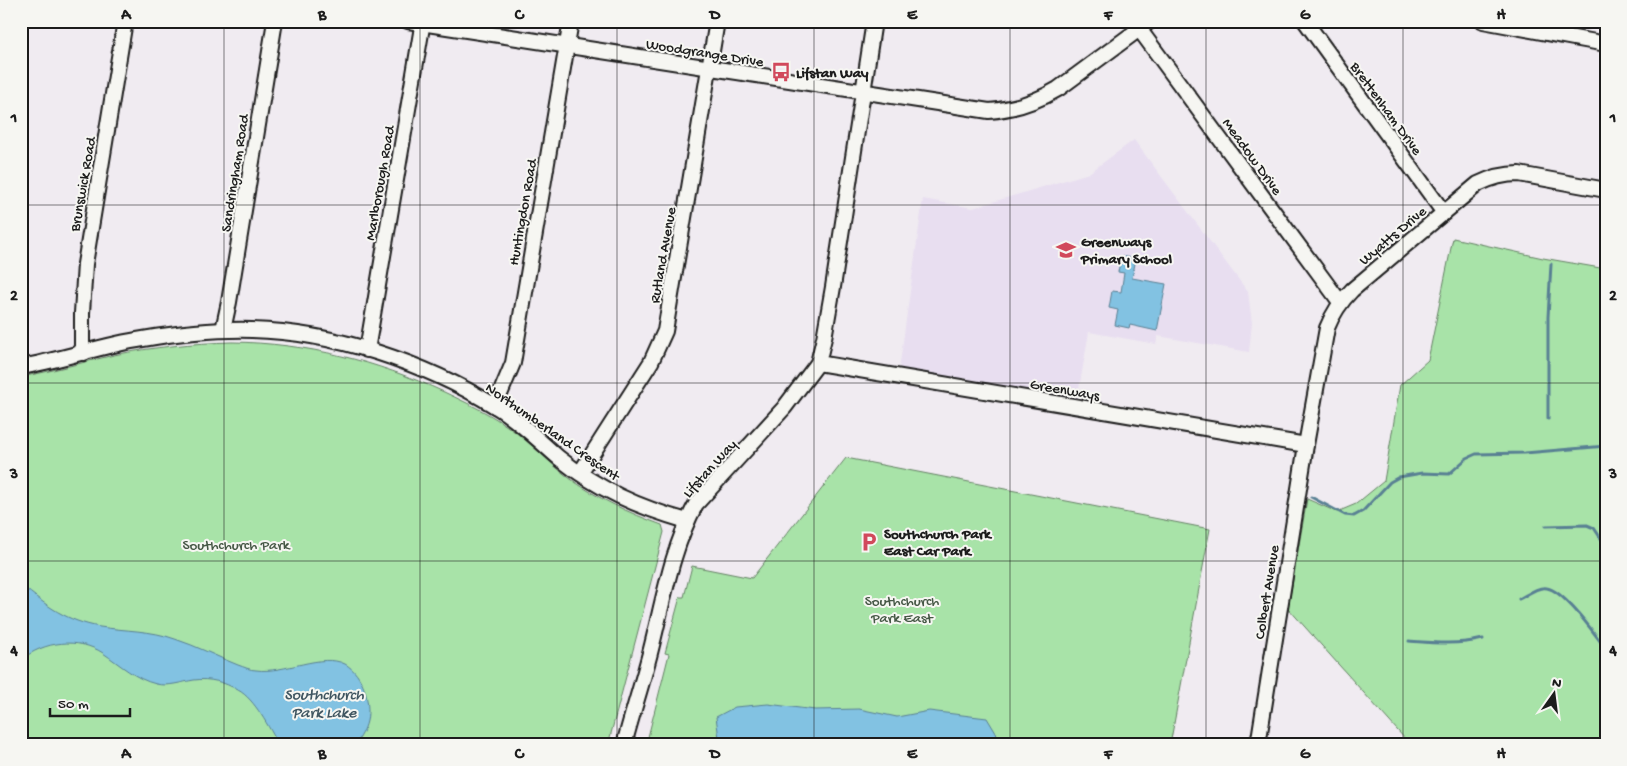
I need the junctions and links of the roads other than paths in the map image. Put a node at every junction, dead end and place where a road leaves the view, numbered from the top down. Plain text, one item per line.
1 (125, 21) edge
2 (274, 21) edge
3 (408, 21) edge
4 (571, 21) edge
5 (717, 21) edge
6 (874, 21) edge
7 (1305, 21) edge
8 (1483, 21) edge
9 (422, 22) edge
10 (1141, 24) edge
11 (1541, 27) edge
12 (1606, 44) edge
13 (567, 46) junction
14 (710, 69) junction
15 (863, 92) junction
16 (1606, 190) edge
17 (1444, 213) junction
18 (1340, 302) junction
19 (223, 330) junction
20 (367, 350) junction
21 (84, 353) junction
22 (818, 363) junction
23 (21, 367) edge
24 (496, 406) junction
25 (1306, 445) junction
26 (580, 474) junction
27 (687, 521) junction
28 (624, 745) edge
29 (1258, 745) edge

1 - 21 street, Brunswick Road
2 - 19 street, Sandringham Road
3 - 9 street, Woodgrange Drive
4 - 13 street, Huntingdon Road
5 - 14 street, Rutland Avenue
6 - 15 street, Lifstan Way
7 - 17 street, Brettenham Drive
8 - 11 street
9 - 13 street, Woodgrange Drive
9 - 20 street, Marlborough Road
10 - 15 street, Woodgrange Drive
10 - 18 street, Meadow Drive
11 - 12 street
13 - 14 street, Woodgrange Drive
13 - 24 street, Huntingdon Road
14 - 15 street, Woodgrange Drive
14 - 26 street, Rutland Avenue
15 - 22 street, Lifstan Way
16 - 17 street, Wyatts Drive
17 - 18 street, Wyatts Drive
18 - 25 street, Wyatts Drive
19 - 20 street, Northumberland Crescent
19 - 21 street, Northumberland Crescent
20 - 24 street, Northumberland Crescent
21 - 23 street, Northumberland Crescent
22 - 25 street, Greenways
22 - 27 street, Lifstan Way
24 - 26 street, Northumberland Crescent
25 - 29 street, Colbert Avenue
26 - 27 street, Northumberland Crescent
27 - 28 street, Lifstan Way

